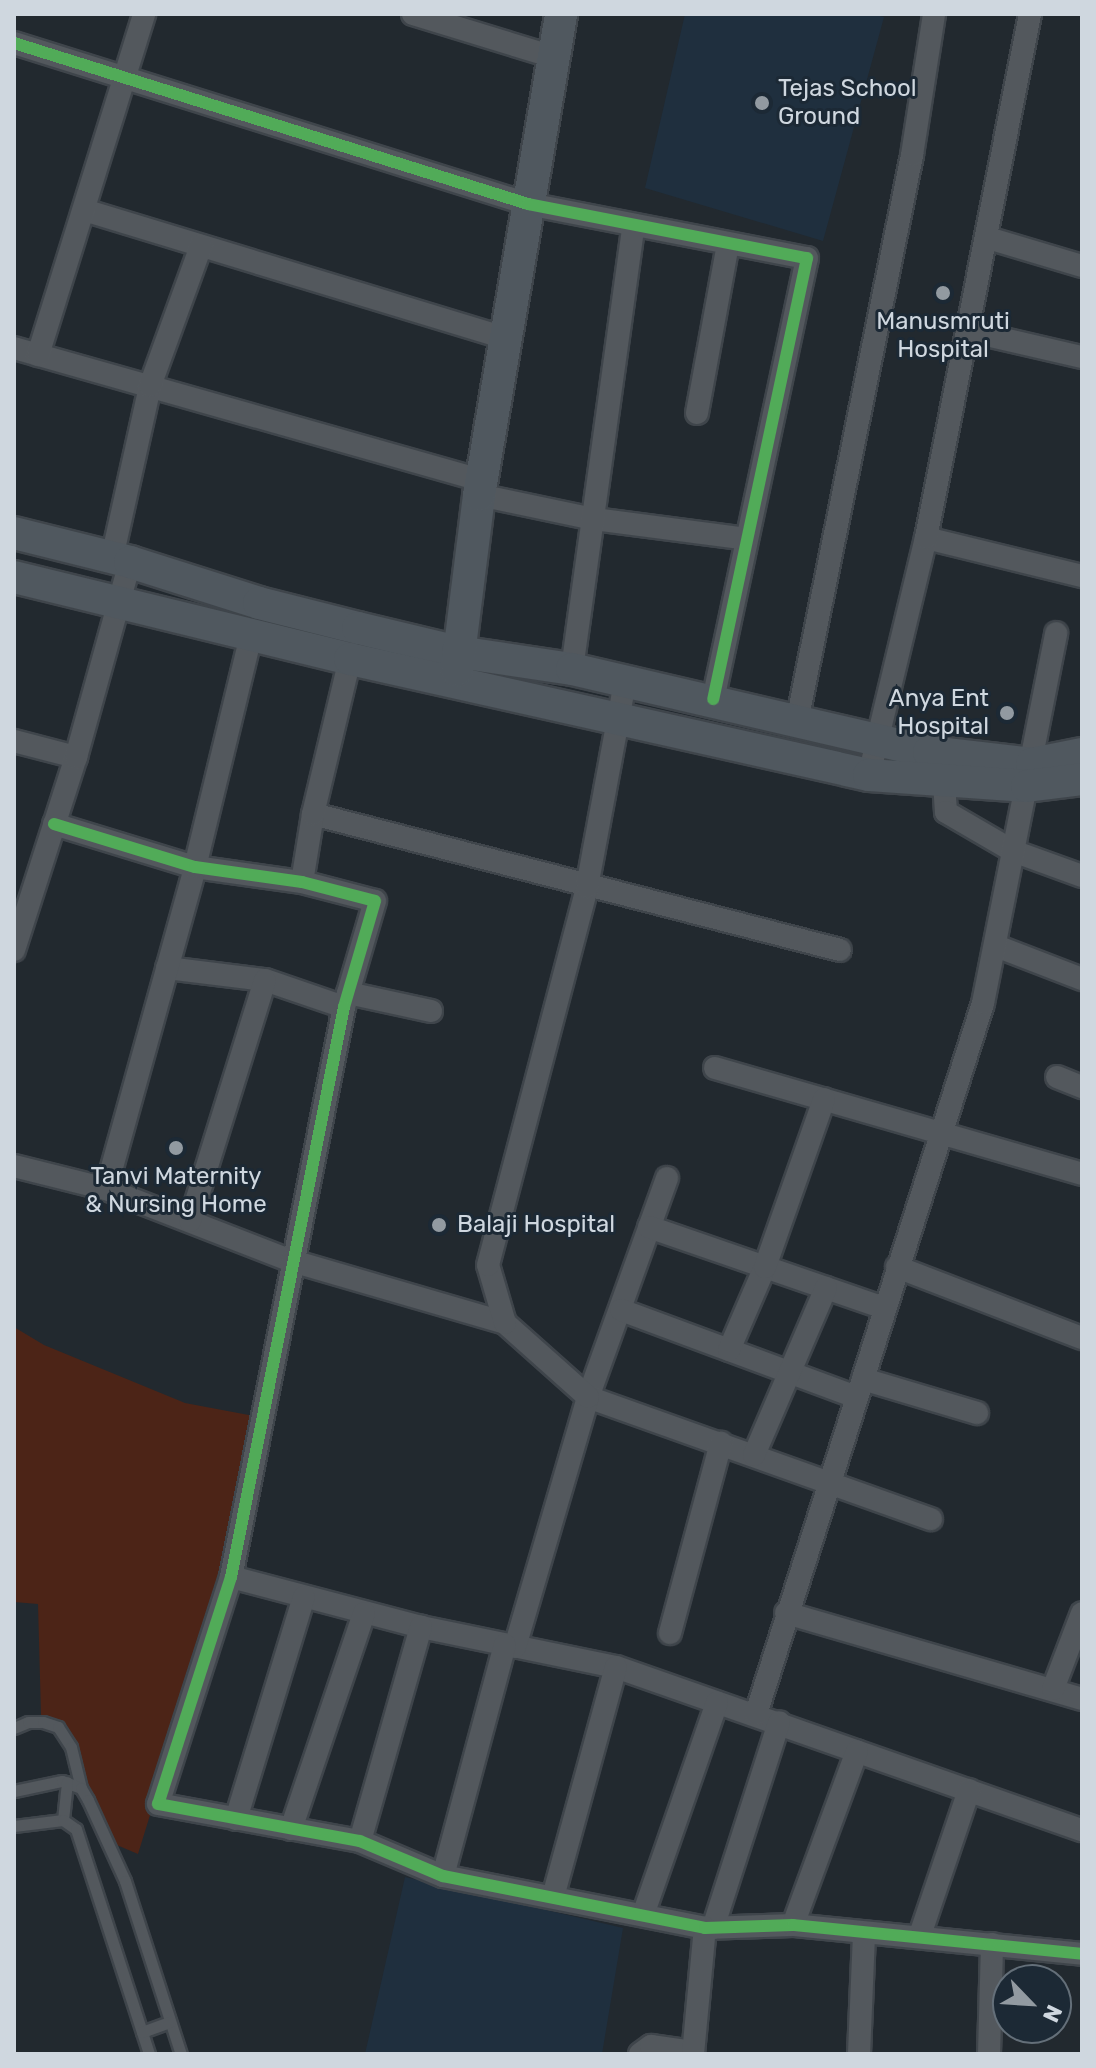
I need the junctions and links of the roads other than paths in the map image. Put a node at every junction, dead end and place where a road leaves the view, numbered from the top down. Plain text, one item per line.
1 (144, 14) edge
2 (413, 14) edge
3 (561, 14) edge
4 (934, 14) edge
5 (1030, 14) edge
6 (14, 43) edge
7 (554, 57) junction
8 (126, 78) junction
9 (528, 204) junction
10 (84, 210) junction
11 (634, 225) junction
12 (988, 238) junction
13 (728, 244) junction
14 (201, 246) junction
15 (1082, 266) edge
16 (969, 331) junction
17 (505, 338) junction
18 (14, 348) edge
19 (38, 355) junction
20 (1082, 357) edge
21 (150, 386) junction
22 (697, 413) dead end
23 (480, 487) junction
24 (594, 519) junction
25 (14, 533) edge
26 (926, 538) junction
27 (747, 539) junction
28 (121, 560) junction
29 (1082, 576) edge
30 (14, 577) edge
31 (119, 602) junction
32 (252, 632) junction
33 (1056, 633) dead end
34 (458, 652) junction
35 (350, 659) junction
36 (572, 669) junction
37 (625, 681) junction
38 (456, 684) junction
39 (713, 699) junction
40 (618, 718) junction
41 (797, 721) junction
42 (14, 741) edge
43 (879, 741) junction
44 (1082, 754) edge
45 (76, 757) junction
46 (943, 767) junction
47 (869, 775) junction
48 (1029, 775) junction
49 (1082, 779) edge
50 (313, 814) junction
51 (54, 824) junction
52 (1013, 851) junction
53 (195, 867) junction
54 (1082, 876) edge
55 (302, 882) junction
56 (587, 887) junction
57 (996, 946) junction
58 (14, 950) edge
59 (840, 950) dead end
60 (167, 968) junction
61 (1082, 979) edge
62 (265, 980) junction
63 (346, 1000) junction
64 (431, 1011) dead end
65 (715, 1068) dead end
66 (1057, 1077) dead end
67 (1082, 1087) edge
68 (824, 1099) junction
69 (941, 1133) junction
70 (14, 1166) edge
71 (1082, 1174) edge
72 (667, 1178) dead end
73 (106, 1189) junction
74 (190, 1221) junction
75 (649, 1227) junction
76 (292, 1261) junction
77 (765, 1267) junction
78 (897, 1267) junction
79 (826, 1288) junction
80 (884, 1308) junction
81 (621, 1310) junction
82 (505, 1323) junction
83 (1082, 1338) edge
84 (729, 1350) junction
85 (791, 1373) junction
86 (860, 1388) junction
87 (588, 1397) junction
88 (977, 1413) dead end
89 (721, 1443) junction
90 (754, 1455) junction
91 (828, 1484) junction
92 (931, 1519) dead end
93 (231, 1577) junction
94 (304, 1597) junction
95 (364, 1613) junction
96 (786, 1613) junction
97 (1082, 1613) edge
98 (421, 1627) junction
99 (670, 1633) dead end
100 (510, 1646) junction
101 (616, 1667) junction
102 (1053, 1689) junction
103 (1082, 1699) edge
104 (717, 1702) junction
105 (756, 1714) junction
106 (779, 1722) junction
107 (14, 1728) edge
108 (857, 1751) junction
109 (67, 1782) junction
110 (81, 1788) junction
111 (969, 1790) junction
112 (14, 1791) edge
113 (236, 1819) junction
114 (63, 1820) junction
115 (14, 1826) edge
116 (291, 1829) junction
117 (1082, 1830) edge
118 (360, 1841) junction
119 (443, 1876) junction
120 (553, 1897) junction
121 (643, 1915) junction
122 (793, 1925) junction
123 (709, 1928) junction
124 (864, 1933) junction
125 (920, 1935) junction
126 (992, 1944) junction
127 (1082, 1954) edge
128 (170, 2022) junction
129 (142, 2032) junction
130 (693, 2053) edge
131 (149, 2054) edge
132 (181, 2054) edge
133 (640, 2054) edge
134 (859, 2054) edge
135 (989, 2054) edge

1 - 8 street
2 - 7 street
3 - 7 main road
4 - 41 street
5 - 12 street
6 - 8 street
7 - 9 main road
8 - 9 street
8 - 10 street
9 - 11 street
9 - 17 main road
10 - 14 street
10 - 19 street
11 - 13 street
11 - 24 street
12 - 15 street
12 - 16 street
13 - 22 street
13 - 27 street
14 - 17 street
14 - 21 street
16 - 20 street
16 - 26 street
17 - 23 main road
18 - 19 street
19 - 21 street
21 - 23 street
21 - 28 street
23 - 24 street
23 - 34 main road
24 - 27 street
24 - 36 street
25 - 28 main road
26 - 29 street
26 - 43 street
27 - 39 street
28 - 31 street
28 - 34 main road
30 - 31 main road
31 - 32 main road
31 - 45 street
32 - 35 main road
32 - 53 street
33 - 48 street
34 - 36 main road
34 - 38 main road
35 - 38 main road
35 - 50 street
36 - 37 main road
37 - 39 main road
37 - 40 street
38 - 40 main road
39 - 41 main road
40 - 47 main road
40 - 56 street
41 - 43 main road
42 - 45 street
43 - 46 main road
43 - 47 street
44 - 48 main road
45 - 51 street
46 - 47 main road
46 - 48 main road
46 - 52 street
48 - 49 main road
48 - 52 street
50 - 55 street
50 - 56 street
51 - 53 street
51 - 58 street
52 - 54 street
52 - 57 street
53 - 55 street
53 - 60 street
55 - 63 street
56 - 59 street
56 - 82 street
57 - 61 street
57 - 69 street
60 - 62 street
60 - 73 street
62 - 63 street
62 - 74 street
63 - 64 street
63 - 76 street
65 - 68 street
66 - 67 street
68 - 69 street
68 - 77 street
69 - 71 street
69 - 78 street
70 - 73 street
72 - 75 street
73 - 74 street
74 - 76 street
75 - 77 street
75 - 81 street
76 - 82 street
76 - 93 street
77 - 79 street
77 - 84 street
78 - 80 street
78 - 83 street
79 - 80 street
79 - 85 street
80 - 86 street
81 - 84 street
81 - 87 street
82 - 87 street
84 - 85 street
85 - 86 street
85 - 90 street
86 - 88 street
86 - 91 street
87 - 89 street
87 - 100 street
89 - 90 street
89 - 99 street
90 - 91 street
91 - 92 street
91 - 96 street
93 - 94 street
93 - 113 street
94 - 95 street
94 - 113 street
95 - 98 street
95 - 116 street
96 - 102 street
96 - 105 street
97 - 102 street
98 - 100 street
98 - 118 street
100 - 101 street
100 - 119 street
101 - 104 street
101 - 120 street
102 - 103 street
104 - 105 street
104 - 121 street
105 - 106 street
106 - 108 street
106 - 123 street
107 - 110 lane
108 - 111 street
108 - 122 street
109 - 110 lane
109 - 112 lane
109 - 114 lane
110 - 128 lane
111 - 117 street
111 - 125 street
113 - 116 street
114 - 115 lane
114 - 129 lane
116 - 118 street
118 - 119 street
119 - 120 street
120 - 121 street
121 - 123 street
122 - 123 street
122 - 124 street
123 - 130 street
124 - 125 street
124 - 134 street
125 - 126 street
126 - 127 street
126 - 135 street
128 - 129 lane
128 - 132 lane
129 - 131 lane
130 - 133 street

